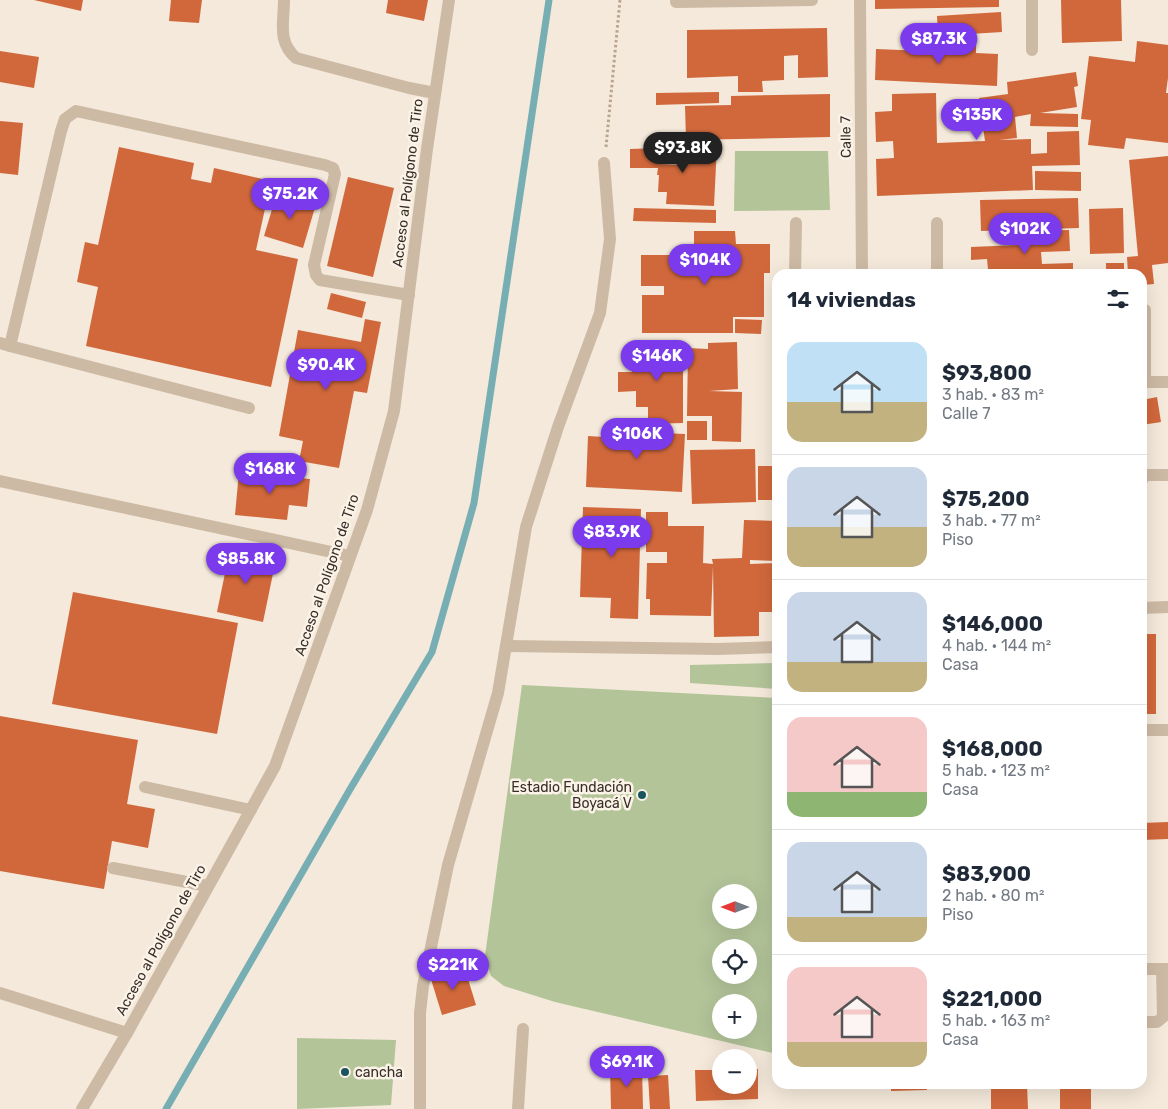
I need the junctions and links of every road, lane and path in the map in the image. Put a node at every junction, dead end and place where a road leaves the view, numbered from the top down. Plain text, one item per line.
1 (284, 0) edge
2 (449, 0) edge
3 (620, 0) edge
4 (812, 0) edge
5 (860, 0) edge
6 (1032, 0) edge
7 (676, 2) dead end
8 (1032, 50) dead end
9 (435, 93) junction
10 (604, 163) joint
11 (796, 223) dead end
12 (938, 223) dead end
13 (796, 269) edge
14 (862, 269) edge
15 (938, 269) edge
16 (409, 295) junction
17 (5, 344) edge
18 (1147, 382) edge
19 (1168, 382) edge
20 (248, 408) dead end
21 (1147, 475) edge
22 (1168, 475) edge
23 (0, 481) edge
24 (350, 556) junction
25 (1168, 607) edge
26 (1147, 608) edge
27 (506, 646) junction
28 (772, 647) edge
29 (1147, 730) edge
30 (1168, 730) edge
31 (145, 787) dead end
32 (251, 810) junction
33 (113, 868) dead end
34 (208, 886) junction
35 (1147, 969) edge
36 (1165, 969) edge
37 (0, 993) edge
38 (1147, 1022) edge
39 (523, 1030) dead end
40 (127, 1033) junction
41 (82, 1109) edge
42 (420, 1109) edge
43 (518, 1109) edge

1 - 9 street
2 - 9 street, Acceso al Polígono de Tiro
3 - 10 path
4 - 7 street
5 - 14 street, Calle 7
6 - 8 street
9 - 16 street, Acceso al Polígono de Tiro
10 - 27 street
11 - 13 street
12 - 15 street
16 - 17 street
16 - 24 street, Acceso al Polígono de Tiro
17 - 20 street
18 - 19 street
21 - 22 street
23 - 24 street
24 - 32 street, Acceso al Polígono de Tiro
25 - 26 street
27 - 28 street
27 - 42 street
29 - 30 street
31 - 32 street
32 - 34 street, Acceso al Polígono de Tiro
33 - 34 street
34 - 40 street, Acceso al Polígono de Tiro
35 - 36 street
36 - 38 street
37 - 40 street
39 - 43 street
40 - 41 street, Acceso al Polígono de Tiro

